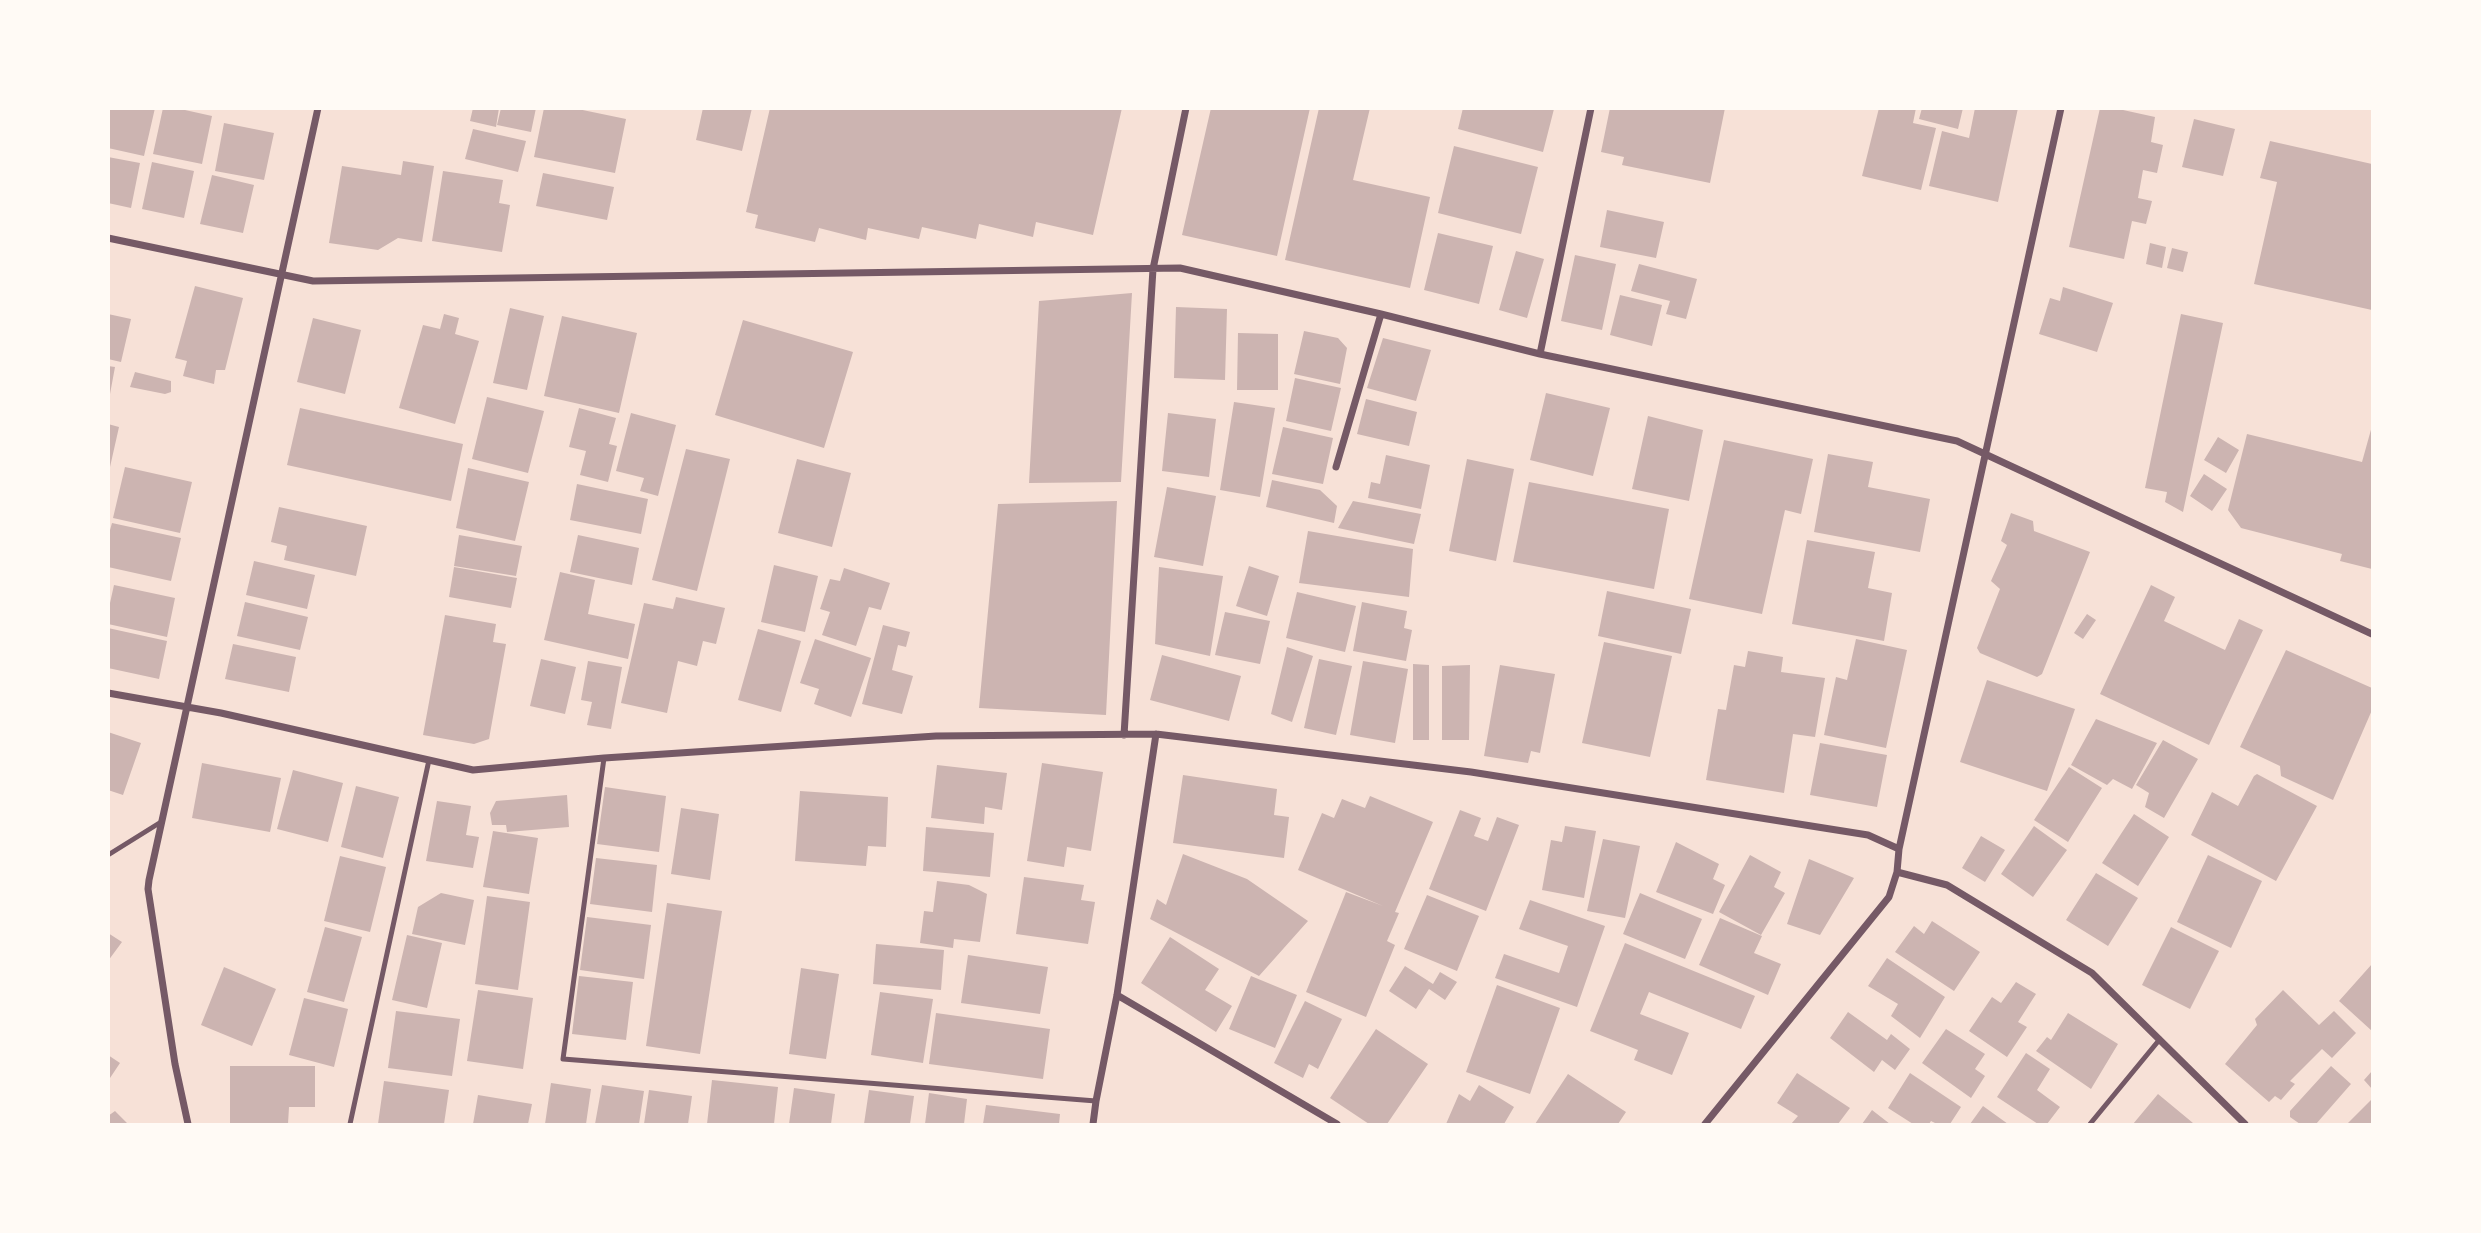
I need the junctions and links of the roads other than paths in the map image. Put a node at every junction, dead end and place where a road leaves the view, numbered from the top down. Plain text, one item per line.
1 (318, 108) edge
2 (1186, 108) edge
3 (1591, 108) edge
4 (2060, 108) edge
5 (108, 238) edge
6 (1153, 269) junction
7 (281, 276) junction
8 (1381, 314) junction
9 (1540, 354) junction
10 (1985, 455) junction
11 (1336, 467) dead end
12 (2372, 634) edge
13 (108, 694) edge
14 (187, 706) junction
15 (1124, 734) junction
16 (1156, 734) junction
17 (604, 758) junction
18 (429, 760) junction
19 (161, 822) junction
20 (1899, 849) junction
21 (108, 855) edge
22 (1897, 872) junction
23 (1118, 995) junction
24 (2160, 1039) junction
25 (1096, 1101) junction
26 (188, 1125) edge
27 (350, 1125) edge
28 (1093, 1125) edge
29 (1337, 1125) edge
30 (1705, 1125) edge
31 (2090, 1125) edge
32 (2245, 1125) edge

1 - 7 street
2 - 6 street
3 - 9 street
4 - 10 street
5 - 7 street
6 - 7 street
6 - 8 street
6 - 15 street
7 - 14 street
8 - 9 street
8 - 11 street
9 - 10 street
10 - 12 street
10 - 20 street
13 - 14 street
14 - 18 street
14 - 19 street
15 - 16 street
15 - 17 street
16 - 20 street
16 - 23 street
17 - 18 street
17 - 25 lane
18 - 27 lane
19 - 21 lane
19 - 26 street
20 - 22 street
22 - 24 street
22 - 30 street
23 - 25 street
23 - 29 street
24 - 31 lane
24 - 32 street
25 - 28 street

